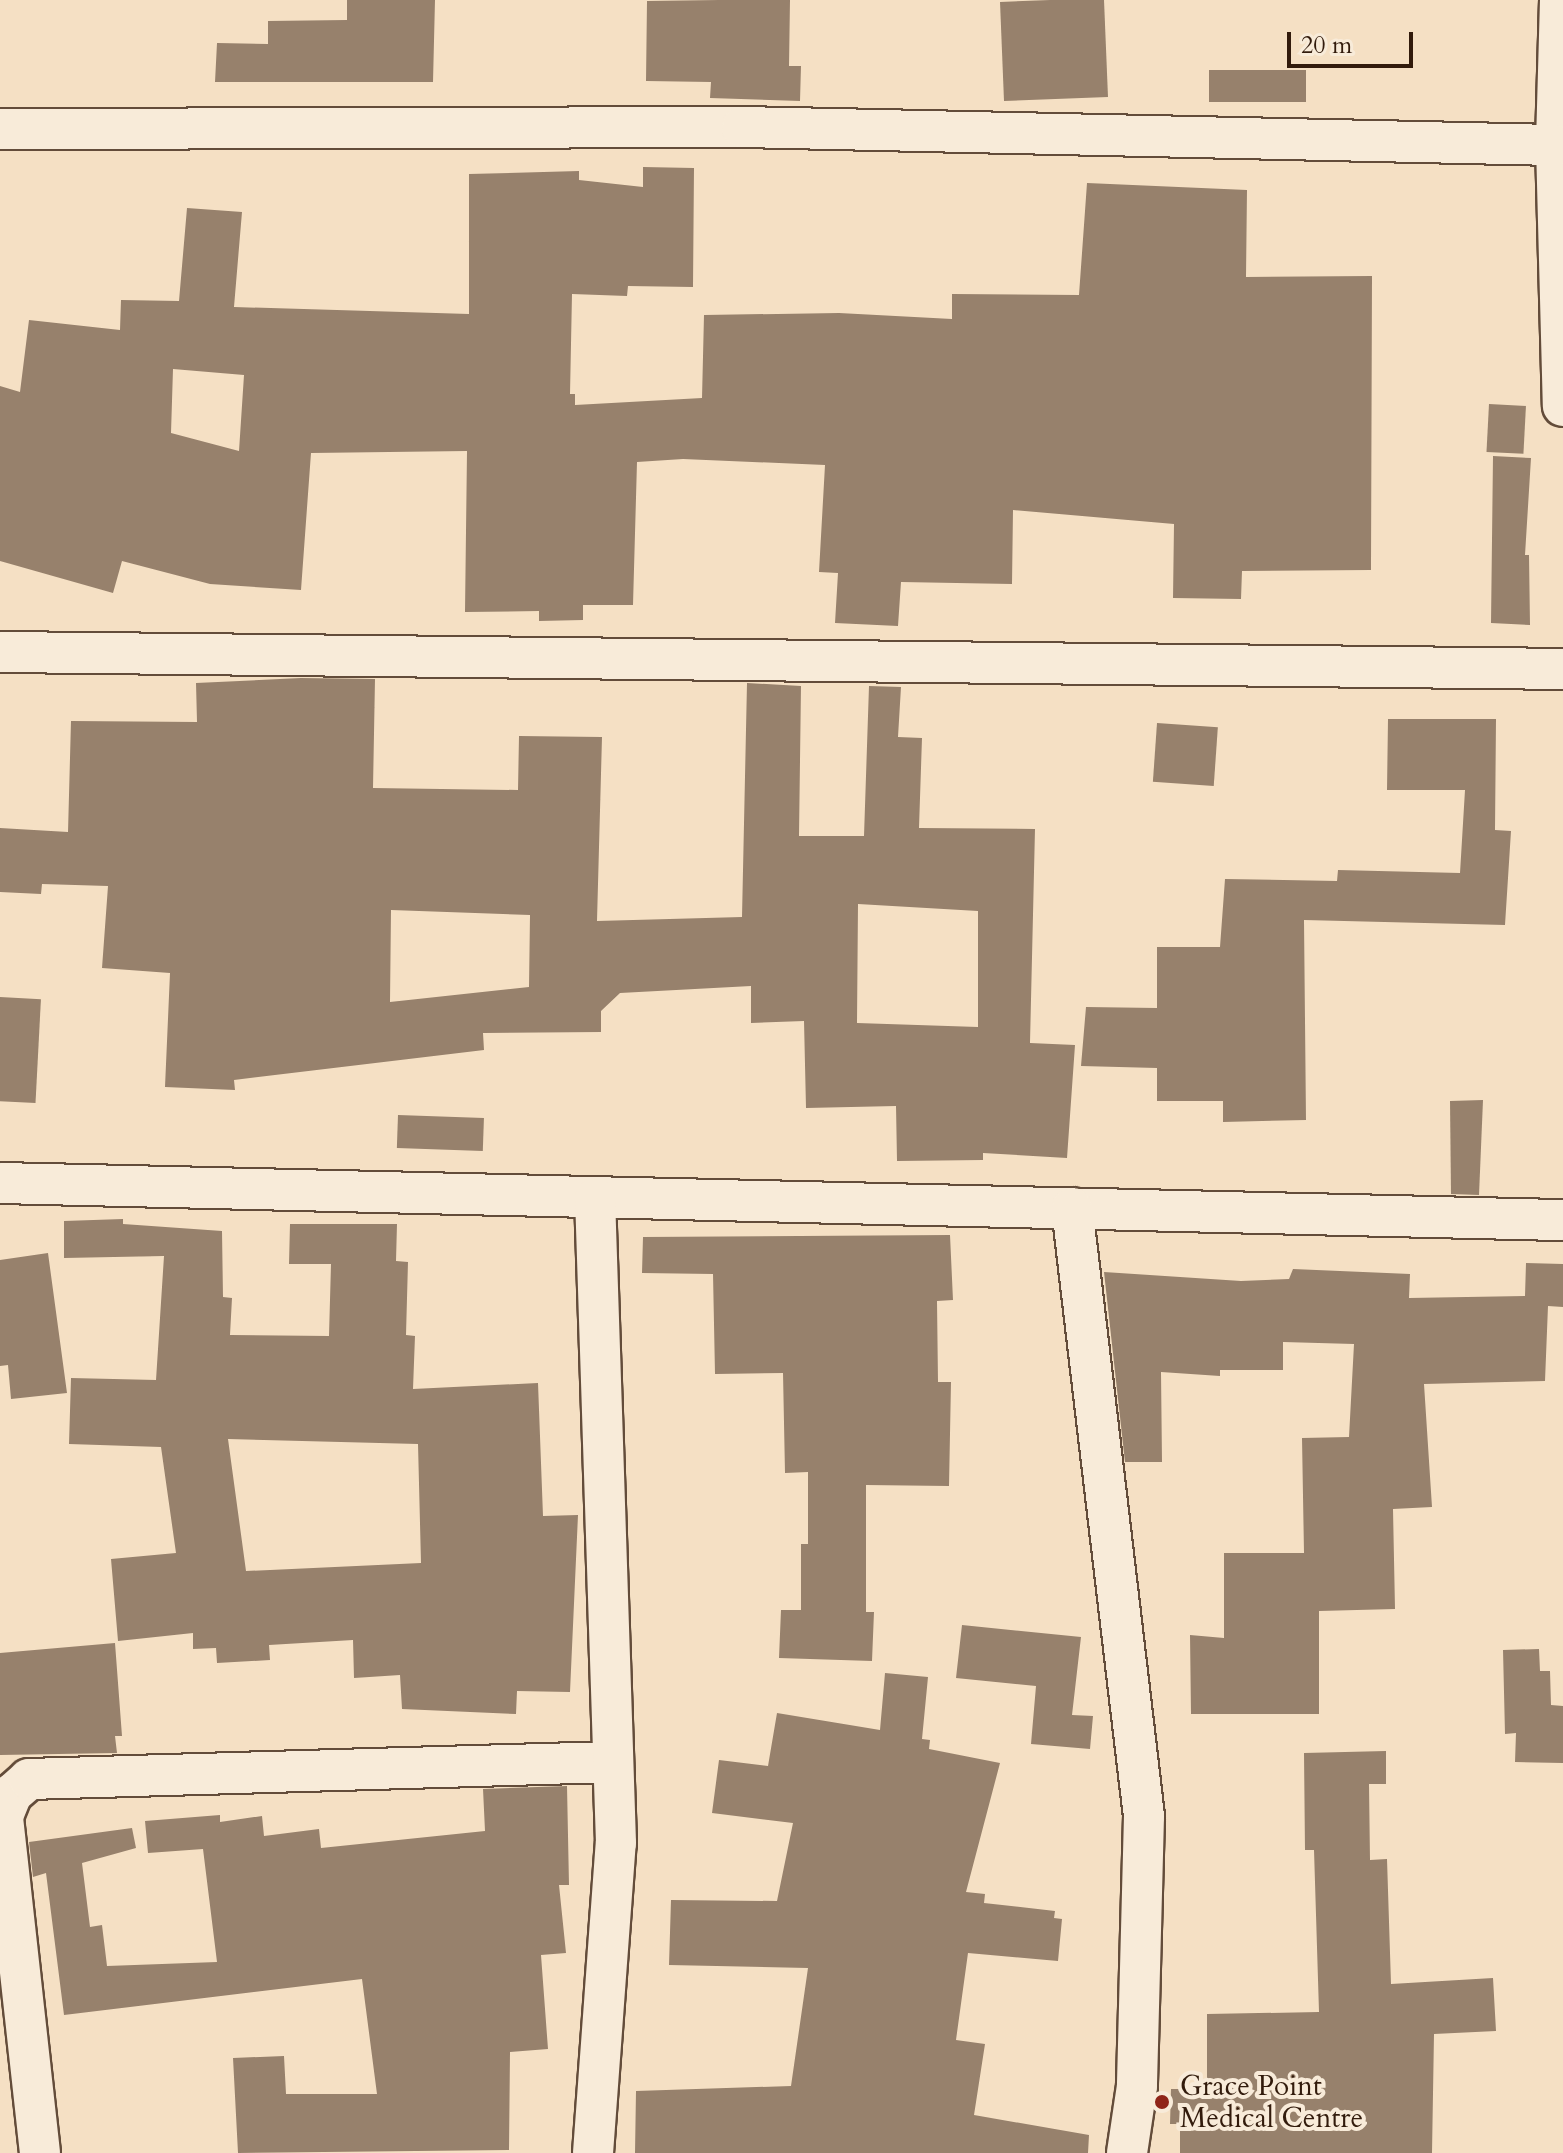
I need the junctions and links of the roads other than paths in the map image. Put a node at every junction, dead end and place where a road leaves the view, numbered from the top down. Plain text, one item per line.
1 (1560, 0) edge
2 (0, 129) edge
3 (1556, 145) junction
4 (1563, 406) edge
5 (0, 652) edge
6 (1563, 669) edge
7 (0, 1183) edge
8 (595, 1198) junction
9 (1072, 1208) junction
10 (1563, 1220) edge
11 (613, 1762) junction
12 (40, 2153) edge
13 (593, 2153) edge
14 (1127, 2153) edge

1 - 3 street
2 - 3 street
3 - 4 street
5 - 6 street
7 - 8 street
8 - 9 street
8 - 11 street
9 - 10 street
9 - 14 street
11 - 12 street
11 - 13 street

